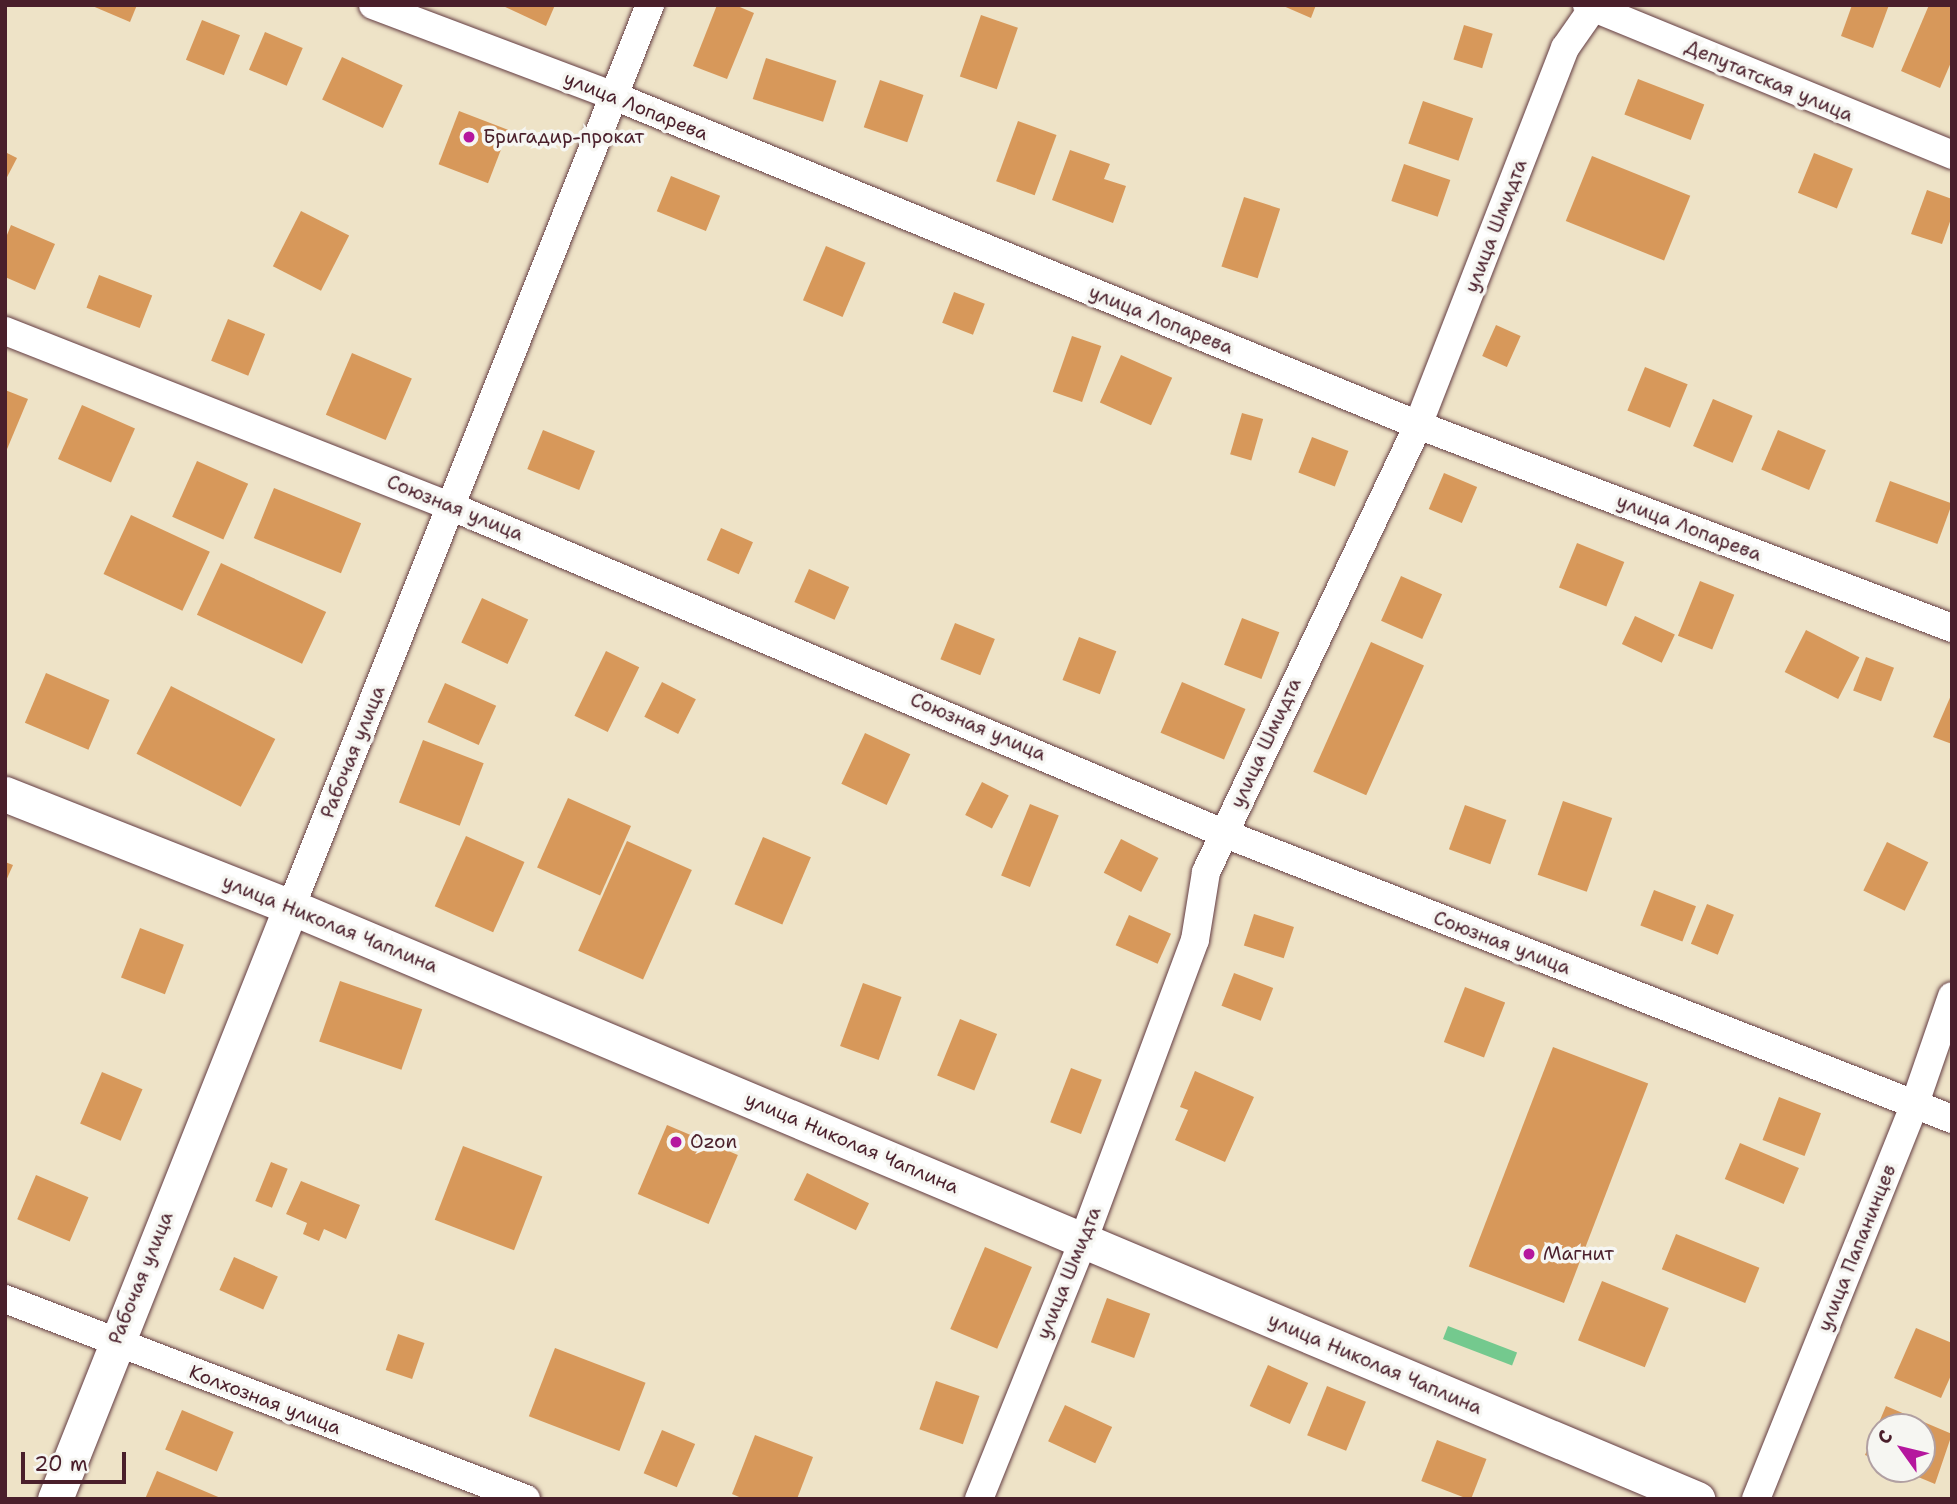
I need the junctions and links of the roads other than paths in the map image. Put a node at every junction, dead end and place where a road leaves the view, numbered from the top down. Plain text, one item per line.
1 (373, 5) edge
2 (650, 5) edge
3 (1591, 6) edge
4 (614, 96) junction
5 (1952, 155) edge
6 (5, 331) edge
7 (1418, 425) junction
8 (450, 506) junction
9 (1952, 628) edge
10 (5, 794) edge
11 (1223, 833) junction
12 (291, 907) junction
13 (1952, 996) edge
14 (1914, 1106) junction
15 (1952, 1119) edge
16 (1083, 1241) junction
17 (5, 1299) edge
18 (115, 1343) junction
19 (55, 1499) edge
20 (526, 1499) edge
21 (978, 1499) edge
22 (1697, 1499) edge
23 (1756, 1499) edge

1 - 4 street, улица Лопарева
2 - 4 street, Рабочая улица
3 - 5 street, Депутатская улица
3 - 7 street, улица Шмидта
4 - 7 street, улица Лопарева
4 - 8 street, Рабочая улица
6 - 8 street, Союзная улица
7 - 9 street, улица Лопарева
7 - 11 street, улица Шмидта
8 - 11 street, Союзная улица
8 - 12 street, Рабочая улица
10 - 12 street, улица Николая Чаплина
11 - 14 street, Союзная улица
11 - 16 street, улица Шмидта
12 - 16 street, улица Николая Чаплина
12 - 18 street, Рабочая улица
13 - 14 street, улица Папанинцев
14 - 15 street, Союзная улица
14 - 23 street, улица Папанинцев
16 - 21 street, улица Шмидта
16 - 22 street, улица Николая Чаплина
17 - 18 street, Колхозная улица
18 - 19 street, Рабочая улица
18 - 20 street, Колхозная улица

